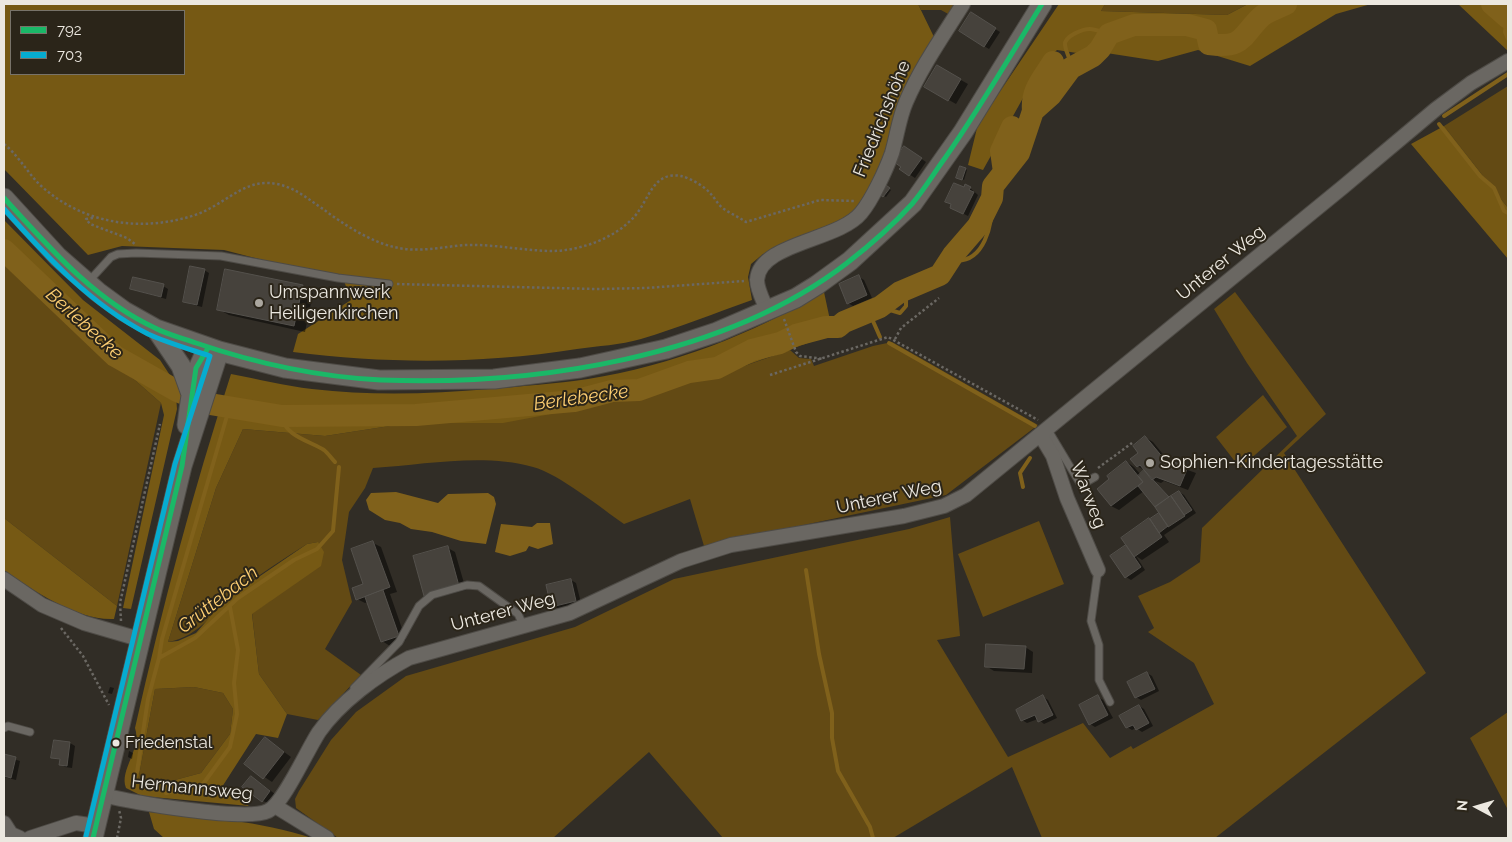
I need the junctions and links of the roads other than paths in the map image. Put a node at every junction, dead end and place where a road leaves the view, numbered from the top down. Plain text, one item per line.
1 (963, 4) edge
2 (1042, 4) edge
3 (1508, 61) edge
4 (4, 198) edge
5 (88, 284) junction
6 (388, 284) road end
7 (768, 312) junction
8 (156, 329) junction
9 (214, 349) junction
10 (195, 385) junction
11 (1044, 433) junction
12 (1094, 474) road end
13 (1098, 570) joint
14 (4, 579) edge
15 (524, 627) junction
16 (139, 639) junction
17 (348, 701) junction
18 (1110, 702) dead end
19 (4, 728) edge
20 (30, 732) dead end
21 (110, 797) junction
22 (275, 806) junction
23 (4, 823) edge
24 (95, 832) edge
25 (20, 838) edge
26 (30, 838) edge
27 (327, 838) edge

1 - 7 street, Friedrichshöhe
2 - 7 main road
3 - 11 street, Unterer Weg
4 - 5 main road
5 - 6 lane
5 - 8 main road
7 - 9 main road
8 - 9 main road
8 - 10 main road
9 - 10 main road
10 - 16 main road
11 - 12 lane
11 - 13 street, Warweg
11 - 15 street, Unterer Weg
13 - 18 lane
14 - 16 street
15 - 17 street, Unterer Weg
15 - 17 lane
16 - 21 main road
17 - 22 street, Unterer Weg
19 - 20 lane
21 - 22 street, Hermannsweg
21 - 24 main road
22 - 27 street, Hermannsweg
23 - 25 street
24 - 26 street

